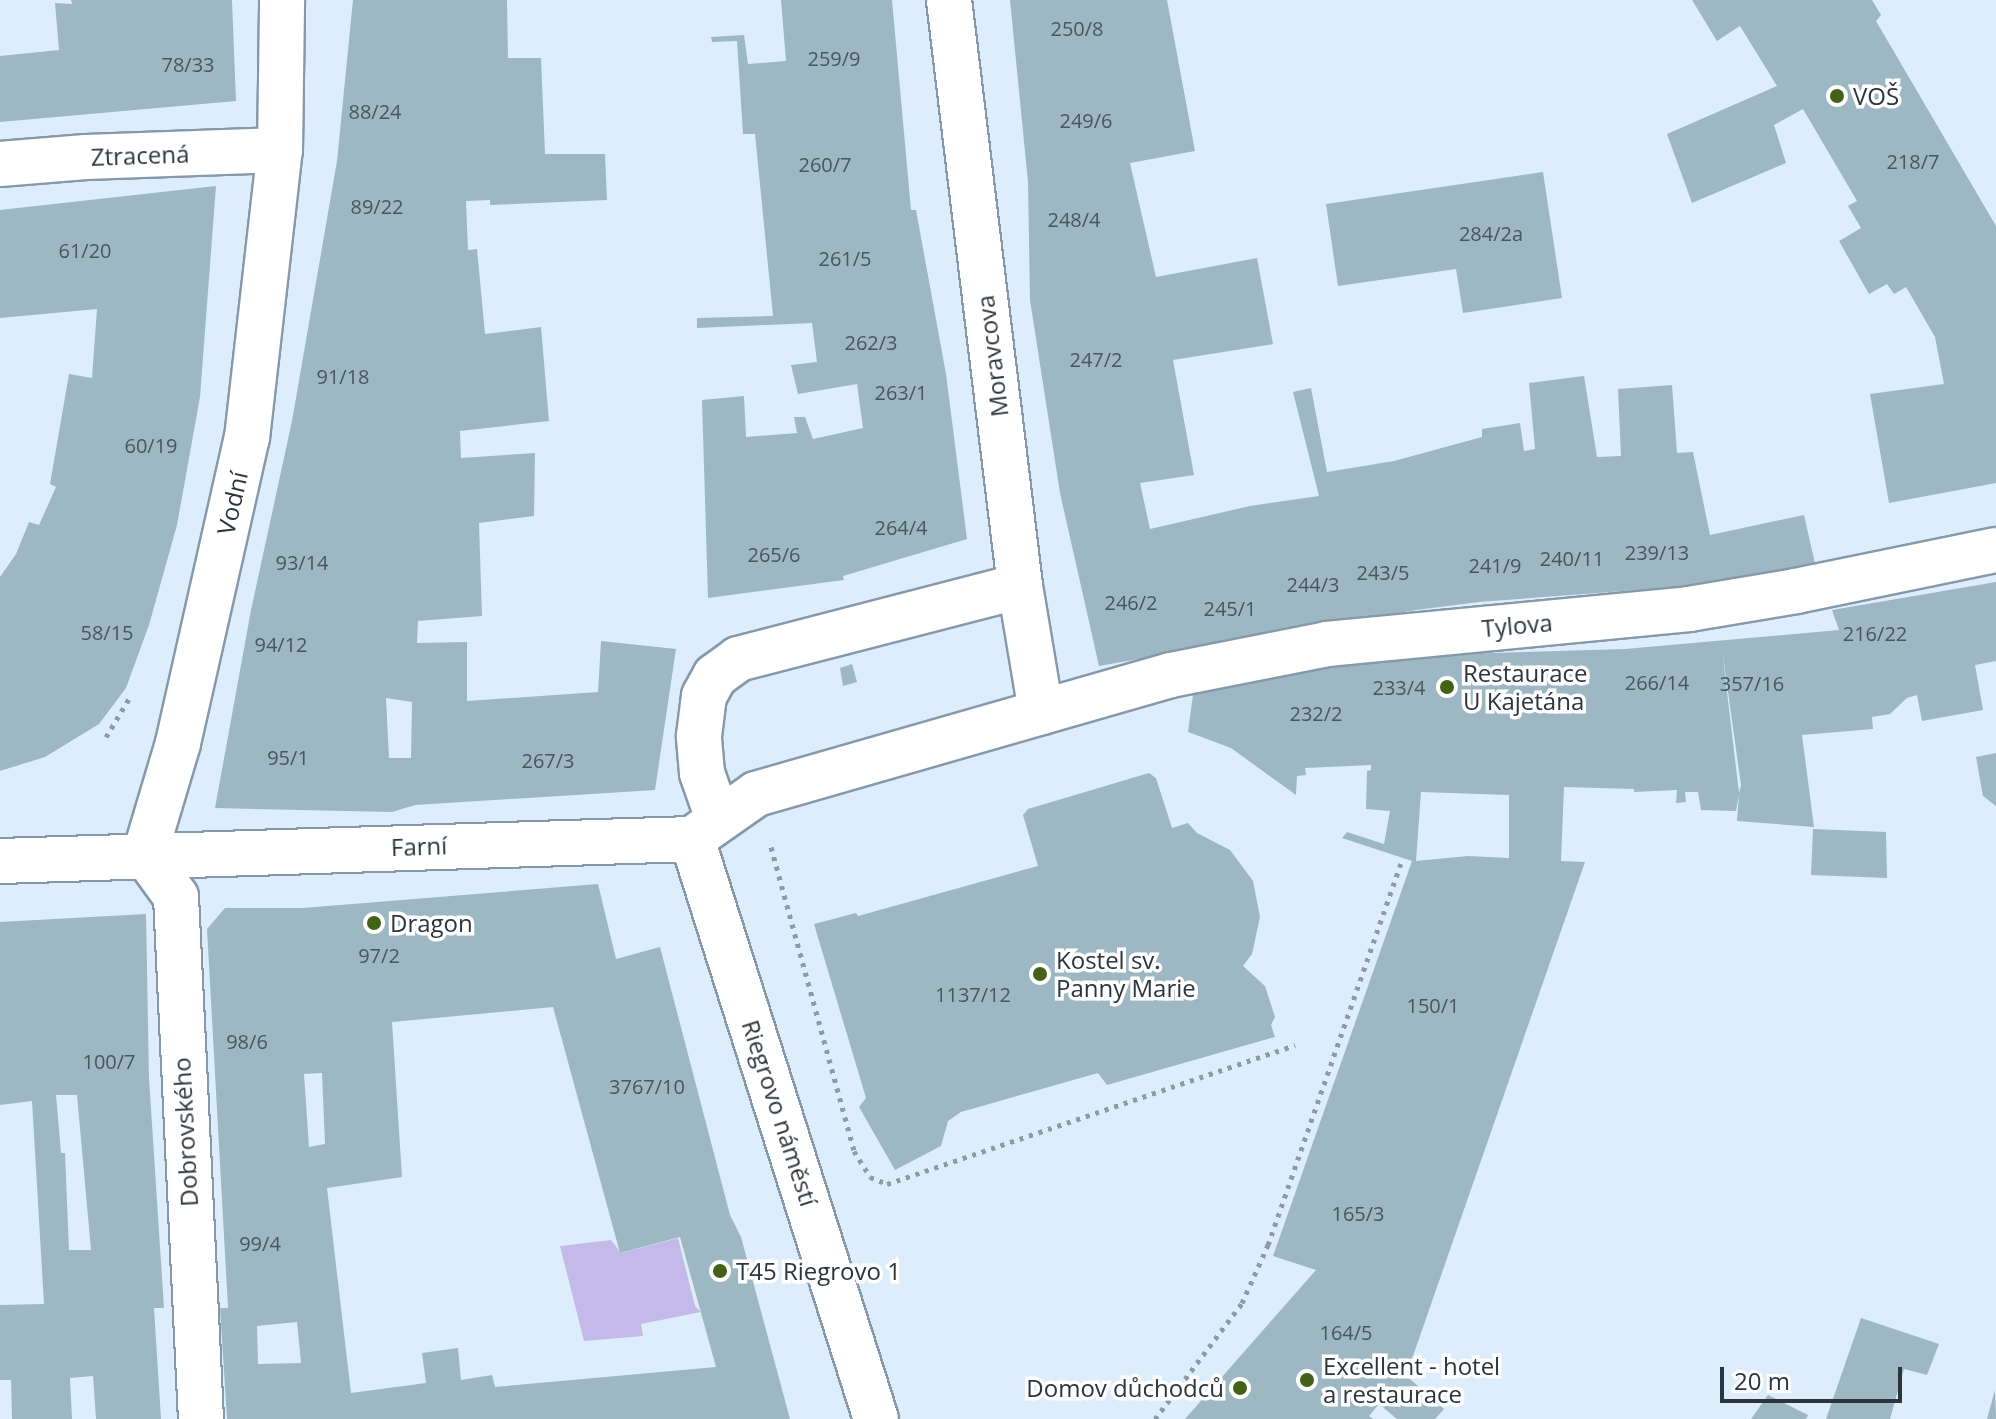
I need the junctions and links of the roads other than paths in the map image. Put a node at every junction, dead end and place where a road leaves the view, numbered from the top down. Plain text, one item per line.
1 (282, 0) edge
2 (949, 0) edge
3 (280, 150) junction
4 (0, 164) edge
5 (1996, 550) edge
6 (1020, 586) junction
7 (1041, 712) junction
8 (705, 829) junction
9 (145, 854) junction
10 (0, 861) edge
11 (201, 1419) edge
12 (876, 1419) edge

1 - 3 street, Vodní
2 - 6 street, Moravcova
3 - 4 street, Ztracená
3 - 9 street, Vodní
5 - 7 street, Tylova
6 - 7 street, Moravcova
6 - 8 street, Riegrovo náměstí
7 - 8 street
8 - 9 street, Farní
8 - 12 street, Riegrovo náměstí
9 - 10 street
9 - 11 street, Dobrovského

